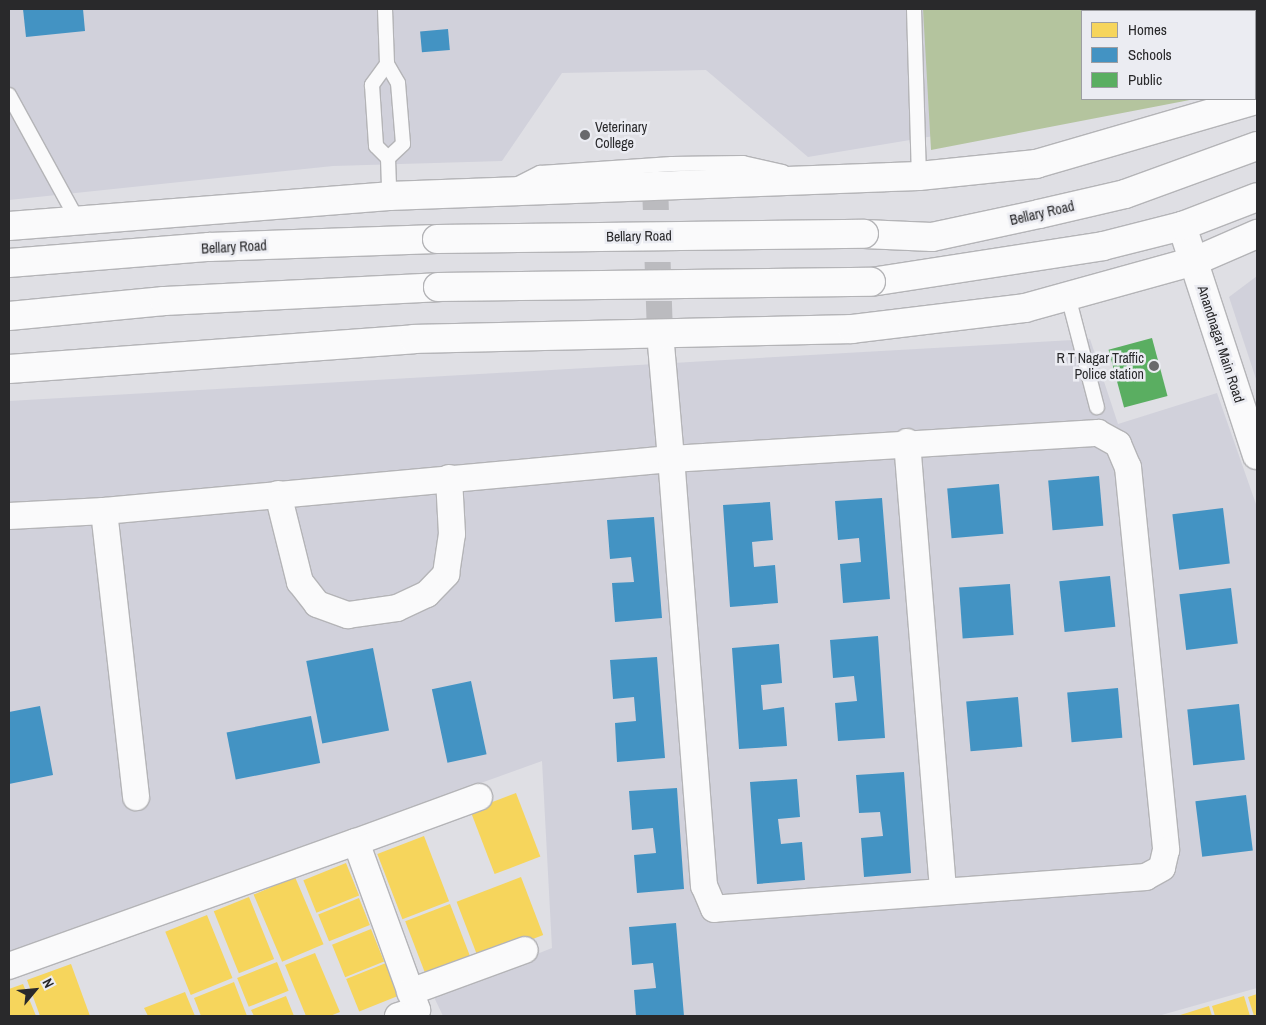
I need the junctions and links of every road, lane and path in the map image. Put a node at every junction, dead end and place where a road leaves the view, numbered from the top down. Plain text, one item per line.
1 (386, 9) edge
2 (914, 9) edge
3 (386, 64) junction
4 (9, 95) edge
5 (1257, 100) edge
6 (1257, 146) edge
7 (388, 158) junction
8 (919, 176) junction
9 (389, 196) junction
10 (1257, 197) edge
11 (78, 221) junction
12 (9, 226) edge
13 (1182, 226) junction
14 (1257, 234) edge
15 (1195, 261) junction
16 (9, 263) edge
17 (1068, 296) junction
18 (9, 316) edge
19 (660, 333) junction
20 (9, 369) edge
21 (1097, 407) dead end
22 (907, 442) junction
23 (1257, 455) edge
24 (672, 459) junction
25 (449, 478) junction
26 (278, 494) junction
27 (104, 511) junction
28 (9, 516) edge
29 (136, 797) dead end
30 (480, 797) dead end
31 (356, 842) junction
32 (943, 891) junction
33 (525, 950) dead end
34 (9, 966) edge
35 (411, 1009) edge

1 - 3 lane
2 - 8 lane
3 - 7 lane
3 - 7 lane
4 - 11 lane
5 - 8 main road
6 - 16 main road, Bellary Road, bridge
7 - 9 lane
8 - 9 main road
9 - 11 main road
10 - 13 main road
11 - 12 main road
13 - 15 main road, Anandnagar Main Road
13 - 18 main road, bridge
14 - 15 main road
15 - 17 main road
15 - 23 main road, Anandnagar Main Road
17 - 19 main road
17 - 21 lane
19 - 20 main road
19 - 24 street
22 - 24 street
22 - 32 street
22 - 32 street
24 - 25 street
24 - 32 street
25 - 26 street
25 - 26 street
26 - 27 street
27 - 28 street
27 - 29 street
30 - 31 street
31 - 34 street
31 - 35 street
33 - 35 street

